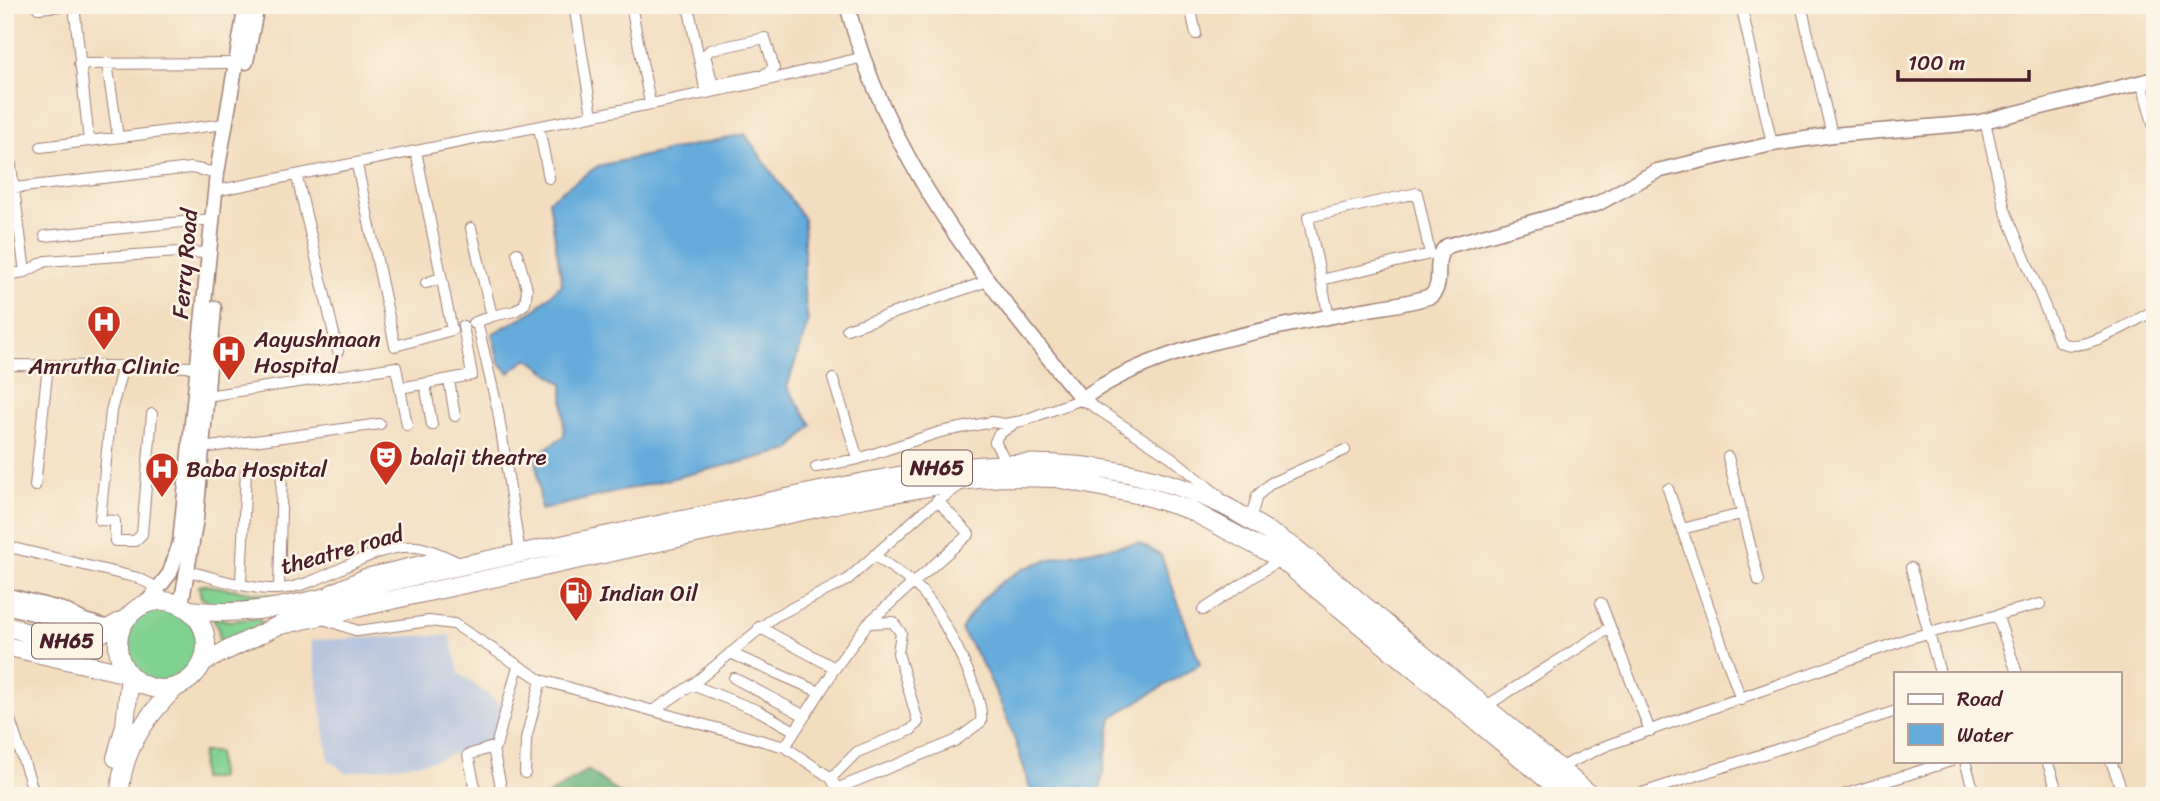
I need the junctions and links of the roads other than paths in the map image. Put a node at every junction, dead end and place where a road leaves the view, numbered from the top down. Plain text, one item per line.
1 (74, 5) edge
2 (246, 5) edge
3 (257, 5) edge
4 (574, 5) edge
5 (631, 5) edge
6 (688, 5) edge
7 (846, 5) edge
8 (1190, 5) edge
9 (1741, 5) edge
10 (1801, 5) edge
11 (38, 8) dead end
12 (1196, 34) dead end
13 (860, 58) junction
14 (107, 63) junction
15 (236, 63) junction
16 (79, 64) junction
17 (759, 79) junction
18 (2148, 81) edge
19 (711, 82) junction
20 (706, 93) junction
21 (650, 103) junction
22 (592, 115) junction
23 (5, 121) edge
24 (1984, 121) junction
25 (225, 124) junction
26 (539, 128) junction
27 (2155, 131) edge
28 (1832, 135) junction
29 (118, 137) junction
30 (89, 141) junction
31 (1772, 144) junction
32 (41, 147) dead end
33 (416, 151) junction
34 (357, 165) junction
35 (217, 173) junction
36 (297, 177) junction
37 (549, 178) dead end
38 (11, 189) edge
39 (219, 191) junction
40 (212, 219) junction
41 (471, 228) dead end
42 (45, 236) dead end
43 (517, 253) dead end
44 (213, 258) junction
45 (25, 272) junction
46 (5, 275) edge
47 (441, 278) junction
48 (1321, 280) junction
49 (988, 281) junction
50 (426, 283) dead end
51 (2155, 310) edge
52 (492, 316) junction
53 (1329, 317) junction
54 (477, 322) junction
55 (458, 328) junction
56 (847, 330) dead end
57 (338, 351) dead end
58 (5, 365) edge
59 (48, 365) junction
60 (123, 366) junction
61 (198, 367) junction
62 (833, 379) dead end
63 (449, 380) junction
64 (425, 384) junction
65 (400, 388) junction
66 (201, 398) junction
67 (1082, 399) junction
68 (152, 414) dead end
69 (455, 416) dead end
70 (1022, 421) junction
71 (380, 424) dead end
72 (407, 425) dead end
73 (432, 425) dead end
74 (202, 448) junction
75 (1345, 450) dead end
76 (1728, 457) dead end
77 (858, 459) junction
78 (1006, 462) junction
79 (816, 467) dead end
80 (282, 469) dead end
81 (246, 470) dead end
82 (968, 480) junction
83 (35, 486) dead end
84 (1668, 489) dead end
85 (937, 500) junction
86 (1219, 504) junction
87 (1741, 514) junction
88 (190, 519) junction
89 (1251, 520) junction
90 (1682, 529) junction
91 (5, 546) edge
92 (520, 554) junction
93 (874, 555) junction
94 (443, 556) junction
95 (1281, 559) junction
96 (464, 565) junction
97 (1911, 568) dead end
98 (188, 571) junction
99 (1759, 582) dead end
100 (241, 583) junction
101 (910, 584) junction
102 (160, 589) junction
103 (279, 589) junction
104 (5, 595) edge
105 (1601, 603) dead end
106 (146, 604) junction
107 (2040, 604) dead end
108 (5, 606) edge
109 (185, 607) junction
110 (316, 607) junction
111 (1203, 610) dead end
112 (1997, 615) junction
113 (126, 619) junction
114 (84, 621) junction
115 (867, 622) junction
116 (5, 626) edge
117 (759, 627) junction
118 (109, 628) junction
119 (1610, 628) junction
120 (1928, 633) junction
121 (5, 646) edge
122 (730, 653) junction
123 (203, 662) junction
124 (518, 666) junction
125 (833, 671) junction
126 (1940, 672) edge
127 (2017, 672) edge
128 (128, 673) junction
129 (734, 678) dead end
130 (541, 680) junction
131 (692, 685) junction
132 (176, 687) junction
133 (820, 692) junction
134 (1741, 699) junction
135 (5, 705) edge
136 (1486, 706) junction
137 (654, 710) junction
138 (1894, 712) edge
139 (805, 716) junction
140 (795, 731) junction
141 (1650, 731) junction
142 (785, 747) junction
143 (493, 749) junction
144 (1948, 762) edge
145 (1965, 762) edge
146 (2047, 762) edge
147 (2111, 762) edge
148 (1560, 767) junction
149 (525, 773) dead end
150 (831, 778) junction
151 (839, 792) edge
152 (1556, 792) edge
153 (35, 796) edge
154 (108, 796) edge
155 (120, 796) edge
156 (477, 796) edge
157 (503, 796) edge
158 (1592, 796) edge
159 (1633, 796) edge
160 (1840, 796) edge
161 (1975, 796) edge
162 (2059, 796) edge
163 (2124, 796) edge

1 - 11 street
1 - 16 street
2 - 15 street, Ferry Road
3 - 39 street, Ferry Road
4 - 22 street
5 - 21 street
6 - 19 street
7 - 13 street
8 - 12 street
9 - 31 street
10 - 28 street
13 - 17 street
13 - 49 street
14 - 15 street
14 - 16 street
14 - 29 street
15 - 25 street, Ferry Road
16 - 30 street
17 - 19 street
17 - 19 street
18 - 24 street
18 - 27 street
19 - 20 street
19 - 20 street
20 - 21 street
21 - 22 street
22 - 26 street
23 - 38 street
24 - 28 street
24 - 51 street
25 - 29 street
25 - 35 street, Ferry Road
26 - 33 street
26 - 37 street
28 - 31 street
29 - 30 street
30 - 32 street
31 - 53 street
33 - 34 street
33 - 47 street
34 - 36 street
34 - 55 street
35 - 38 street
35 - 39 street, Ferry Road
36 - 39 street
36 - 57 street
38 - 45 street
39 - 40 street, Ferry Road
39 - 44 street, Ferry Road
40 - 42 street
40 - 44 street, Ferry Road
41 - 52 street
43 - 52 street
44 - 45 street
44 - 61 street, Ferry Road
44 - 66 street, Ferry Road
45 - 46 street
47 - 50 street
47 - 55 street
48 - 48 street
48 - 53 street
49 - 56 street
49 - 67 street
52 - 54 street
53 - 67 street
54 - 55 street
54 - 92 street
55 - 63 street
58 - 59 street
59 - 60 street
59 - 83 street
60 - 61 street
60 - 68 street
61 - 66 street, Ferry Road
62 - 77 street
63 - 64 street
63 - 69 street
64 - 65 street
64 - 73 street
65 - 66 street
65 - 72 street
66 - 74 street, Ferry Road
66 - 88 street, Ferry Road
67 - 70 street
67 - 86 street
70 - 77 street
70 - 78 street
71 - 74 street
74 - 88 street, Ferry Road
75 - 89 street
76 - 87 street
77 - 79 street
78 - 86 highway, NH65
78 - 92 highway, NH65
80 - 103 street
81 - 100 street
82 - 85 street
82 - 95 highway, NH65
82 - 110 highway, NH65
84 - 90 street
85 - 93 street
85 - 101 street
86 - 89 highway, NH65
87 - 90 street
87 - 99 street
88 - 98 street, Ferry Road
88 - 102 street, Ferry Road
89 - 136 highway, NH65
90 - 134 street
91 - 102 street
92 - 96 highway, NH65
93 - 101 street
93 - 117 street
94 - 96 street, theatre road
94 - 103 street, theatre road
94 - 110 street
95 - 111 street
95 - 152 highway, NH65
96 - 110 highway, NH65
97 - 120 street
98 - 100 street, theatre road
98 - 109 street, Ferry Road
100 - 103 street, theatre road
101 - 115 street
101 - 151 street
102 - 106 street, Ferry Road
104 - 114 street
105 - 119 street
106 - 109 highway, NH65
106 - 113 highway, NH65
107 - 112 street
108 - 114 street
109 - 110 highway, NH65
109 - 123 highway
110 - 123 highway, NH65
110 - 124 street
112 - 120 street
112 - 127 street
113 - 118 highway, NH65
113 - 128 highway, NH65
114 - 118 street
115 - 125 street
115 - 150 street
116 - 118 highway, NH65
117 - 122 street
117 - 125 street
119 - 136 street
119 - 141 street
120 - 126 street
120 - 134 street
121 - 128 highway, NH65
122 - 131 street
122 - 133 street
123 - 132 highway, NH65
124 - 130 street
124 - 143 street
125 - 133 street
128 - 132 highway, NH65
128 - 154 highway
129 - 139 street
130 - 137 street
130 - 149 street
131 - 137 street
131 - 140 street
132 - 155 highway
133 - 139 street
134 - 141 street
135 - 153 street
136 - 148 highway, NH65
137 - 142 street
138 - 159 street
139 - 140 street
140 - 142 street
141 - 148 street
142 - 150 street
143 - 156 street
143 - 157 street
144 - 160 street
145 - 161 street
146 - 162 street
147 - 163 street
148 - 158 highway, NH65
150 - 151 street

